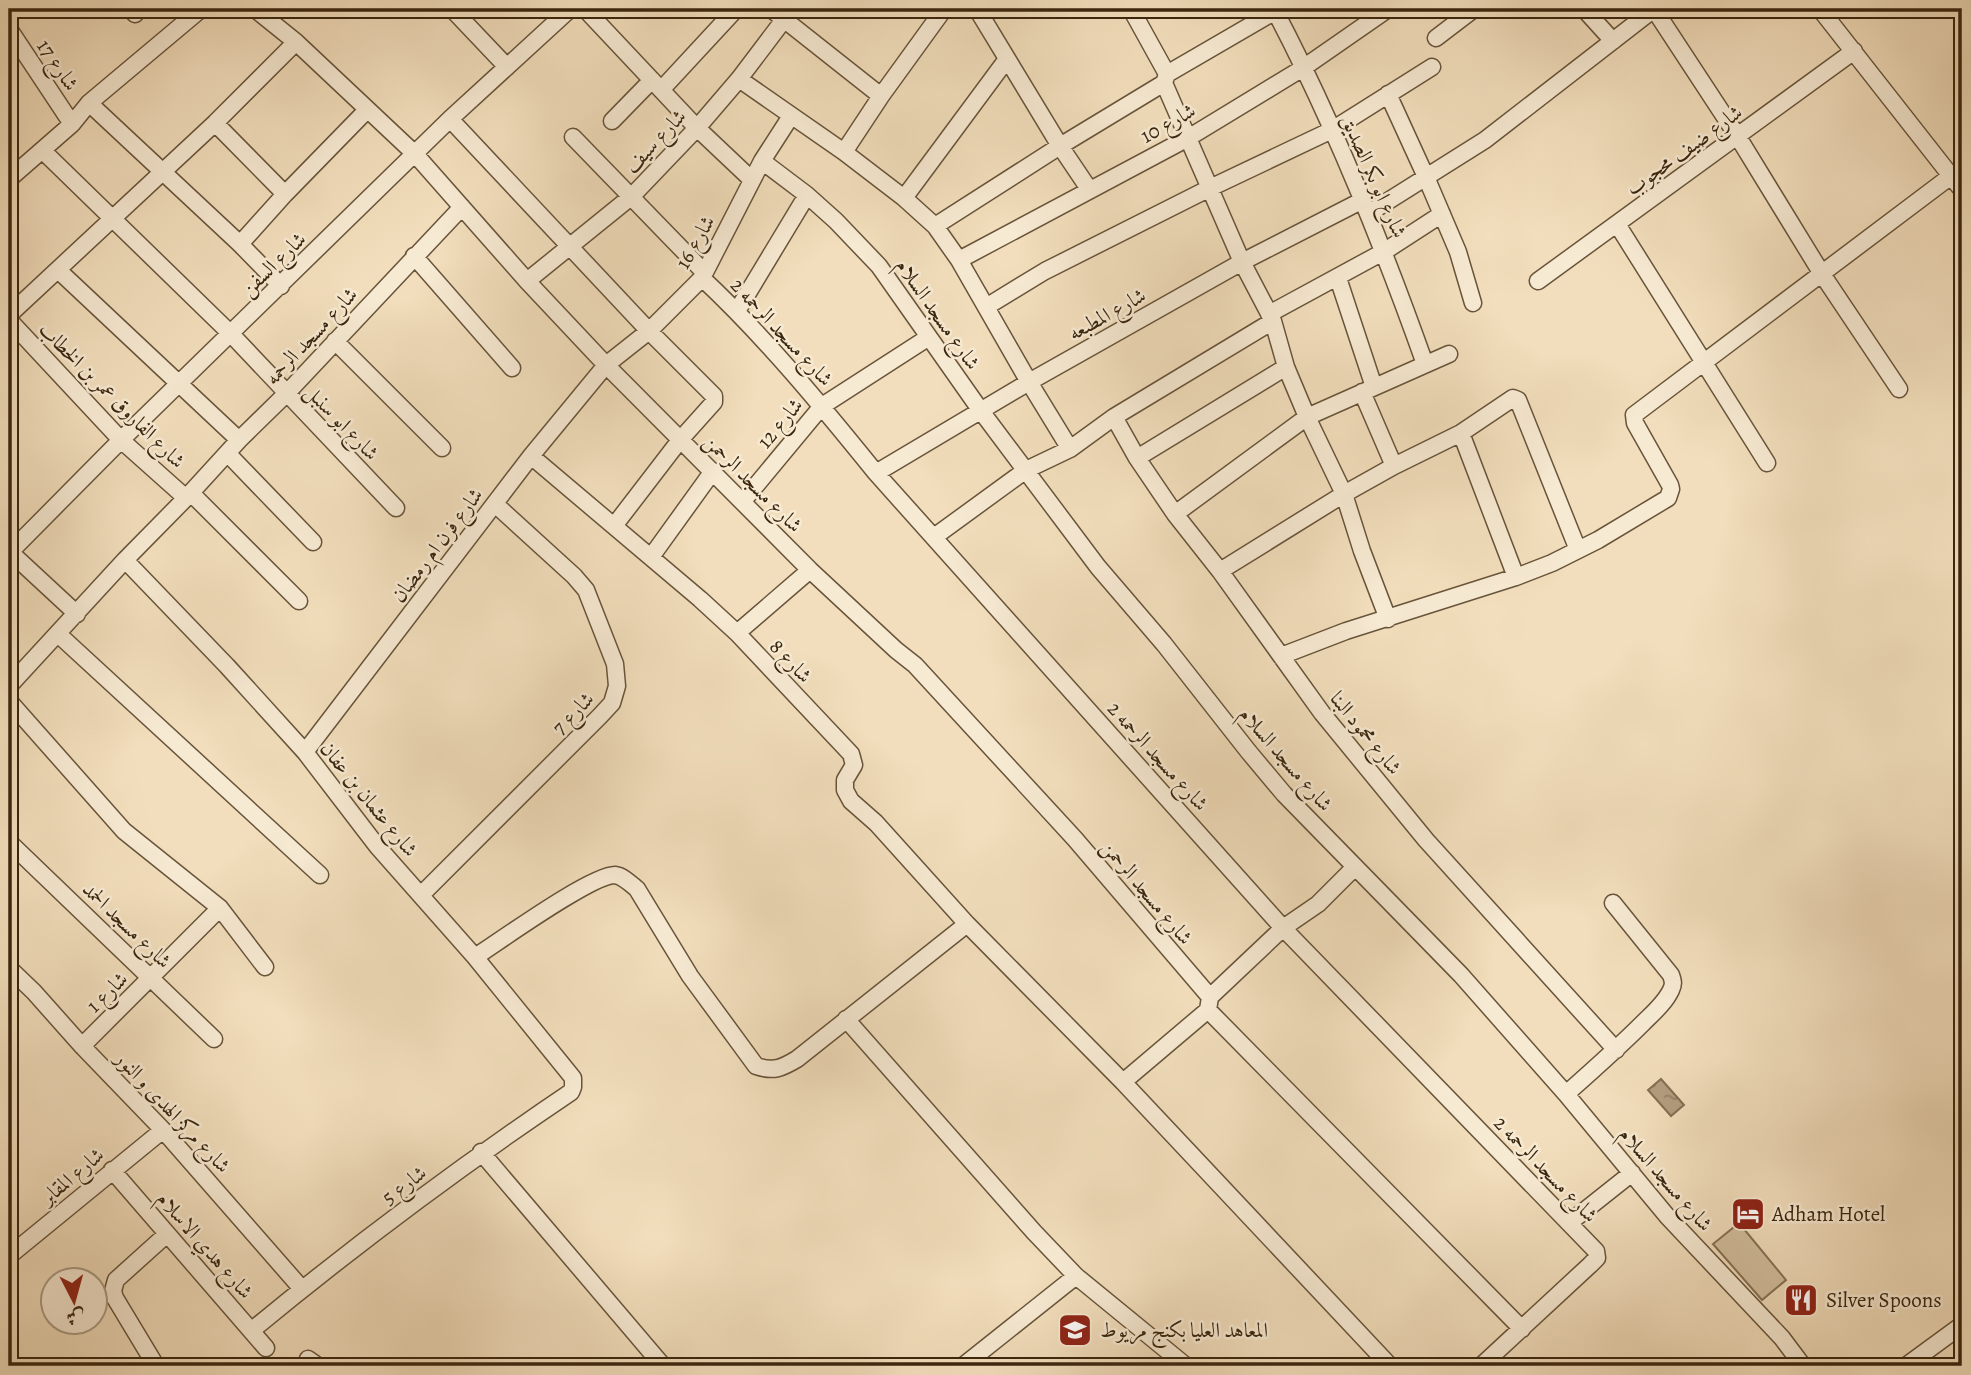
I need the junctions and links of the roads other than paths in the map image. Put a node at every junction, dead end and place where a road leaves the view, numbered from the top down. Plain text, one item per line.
1 (201, 9) edge
2 (255, 9) edge
3 (452, 9) edge
4 (570, 9) edge
5 (584, 9) edge
6 (736, 9) edge
7 (944, 9) edge
8 (977, 9) edge
9 (1388, 9) edge
10 (1584, 9) edge
11 (1654, 9) edge
12 (1820, 9) edge
13 (1277, 10) edge
14 (1137, 11) edge
15 (1465, 11) edge
16 (782, 12) edge
17 (9, 29) edge
18 (1436, 38) dead end
19 (1613, 41) junction
20 (296, 43) junction
21 (1854, 51) junction
22 (1007, 59) junction
23 (508, 67) junction
24 (1432, 67) dead end
25 (1303, 68) junction
26 (1165, 78) junction
27 (739, 79) junction
28 (656, 85) junction
29 (1388, 94) junction
30 (881, 96) junction
31 (89, 103) junction
32 (368, 110) junction
33 (791, 116) junction
34 (450, 119) junction
35 (612, 121) dead end
36 (215, 123) junction
37 (72, 124) junction
38 (697, 128) junction
39 (1332, 130) junction
40 (573, 137) dead end
41 (1738, 137) junction
42 (1188, 138) junction
43 (1060, 146) junction
44 (42, 150) junction
45 (844, 152) junction
46 (415, 154) junction
47 (762, 161) junction
48 (162, 172) junction
49 (1951, 176) junction
50 (1426, 177) junction
51 (9, 179) edge
52 (751, 180) junction
53 (1210, 188) junction
54 (1089, 189) junction
55 (1962, 190) edge
56 (285, 194) junction
57 (807, 195) junction
58 (632, 196) junction
59 (904, 198) junction
60 (462, 207) junction
61 (1366, 207) junction
62 (1442, 214) junction
63 (113, 220) junction
64 (1617, 224) junction
65 (935, 226) junction
66 (240, 244) junction
67 (570, 247) junction
68 (1385, 251) junction
69 (414, 256) junction
70 (959, 260) junction
71 (1242, 262) junction
72 (58, 270) junction
73 (1822, 274) junction
74 (703, 275) junction
75 (1338, 278) junction
76 (527, 281) junction
77 (1538, 281) dead end
78 (281, 286) junction
79 (1474, 303) dead end
80 (986, 307) junction
81 (737, 311) junction
82 (1271, 317) junction
83 (9, 318) edge
84 (649, 331) junction
85 (231, 334) junction
86 (929, 337) junction
87 (335, 341) junction
88 (1449, 354) dead end
89 (1705, 361) junction
90 (1425, 363) junction
91 (606, 365) junction
92 (1286, 367) junction
93 (512, 368) dead end
94 (1029, 382) junction
95 (180, 384) junction
96 (1368, 389) junction
97 (1899, 389) dead end
98 (286, 394) junction
99 (822, 405) junction
100 (981, 411) junction
101 (1114, 417) junction
102 (1307, 417) junction
103 (1461, 433) junction
104 (121, 440) junction
105 (239, 440) junction
106 (680, 440) junction
107 (442, 448) dead end
108 (1070, 449) junction
109 (228, 454) junction
110 (531, 456) junction
111 (1137, 458) junction
112 (1768, 463) dead end
113 (1394, 466) junction
114 (1026, 470) junction
115 (713, 471) junction
116 (876, 473) junction
117 (1344, 494) junction
118 (189, 496) junction
119 (743, 501) junction
120 (495, 504) junction
121 (396, 508) dead end
122 (1175, 514) junction
123 (614, 526) junction
124 (934, 537) junction
125 (313, 542) dead end
126 (1578, 550) junction
127 (9, 552) edge
128 (650, 557) junction
129 (125, 560) junction
130 (810, 570) junction
131 (1220, 571) junction
132 (1516, 577) junction
133 (299, 601) dead end
134 (77, 614) junction
135 (1388, 619) junction
136 (737, 633) junction
137 (58, 634) junction
138 (1280, 656) junction
139 (12, 674) edge
140 (9, 701) edge
141 (305, 752) junction
142 (9, 842) edge
143 (1355, 867) junction
144 (320, 874) dead end
145 (421, 895) junction
146 (1613, 903) dead end
147 (220, 908) junction
148 (967, 924) junction
149 (1283, 928) junction
150 (475, 957) junction
151 (265, 967) dead end
152 (9, 968) edge
153 (152, 978) junction
154 (1209, 1004) junction
155 (846, 1019) junction
156 (214, 1040) dead end
157 (82, 1046) junction
158 (1616, 1050) junction
159 (569, 1073) joint
160 (1123, 1083) junction
161 (1566, 1094) junction
162 (163, 1129) junction
163 (481, 1153) junction
164 (112, 1170) junction
165 (1632, 1173) junction
166 (1569, 1223) junction
167 (167, 1234) junction
168 (9, 1256) edge
169 (1076, 1276) junction
170 (302, 1289) junction
171 (1962, 1325) edge
172 (1522, 1329) junction
173 (251, 1331) junction
174 (266, 1348) dead end
175 (156, 1366) edge
176 (663, 1366) edge
177 (963, 1366) edge
178 (1186, 1366) edge
179 (1390, 1366) edge
180 (1481, 1366) edge
181 (1803, 1366) edge
182 (1906, 1366) edge

1 - 31 street
2 - 20 street, شارع مسجد الرحمن
3 - 23 street
4 - 23 street, شارع السفن
5 - 28 street
6 - 28 street
7 - 30 street
8 - 22 street
9 - 25 street, شارع 10
10 - 19 street
11 - 19 street, شارع المطبعه
11 - 41 street
12 - 21 street
13 - 25 street, شارع ابو بكر الصديق
13 - 26 street
14 - 26 street
15 - 18 street
16 - 27 street, شارع سيف
16 - 30 street
17 - 37 street, شارع 17
19 - 50 street, شارع المطبعه
20 - 32 street, شارع مسجد الرحمن
20 - 36 street
21 - 41 street, شارع ضيف محجوب
21 - 49 street
22 - 43 street
22 - 59 street
23 - 34 street, شارع السفن
24 - 29 street
25 - 39 street, شارع ابو بكر الصديق
25 - 42 street, شارع 10
26 - 42 street
26 - 43 street
27 - 33 street
27 - 38 street, شارع سيف
28 - 35 street
28 - 38 street
29 - 39 street
29 - 50 street
30 - 45 street
31 - 37 street
31 - 48 street
32 - 46 street, شارع مسجد الرحمن
32 - 56 street
33 - 45 street
33 - 47 street, شارع 16
34 - 46 street, شارع السفن
34 - 67 street
36 - 48 street
36 - 56 street
37 - 44 street
38 - 52 street
38 - 58 street, شارع سيف
39 - 53 street
39 - 61 street, شارع ابو بكر الصديق
40 - 58 street
41 - 64 street, شارع ضيف محجوب
41 - 73 street
42 - 53 street
42 - 54 street, شارع 10
43 - 54 street
43 - 65 street
44 - 51 street
44 - 63 street, شارع ابو سنبل
45 - 59 street
46 - 60 street, شارع مسجد الرحمن
46 - 78 street, شارع السفن
47 - 52 street, شارع 16
47 - 57 street, شارع مسجد السلام
48 - 63 street
48 - 66 street
49 - 55 street
49 - 73 street
50 - 61 street, شارع المطبعه
50 - 62 street
52 - 74 street, شارع 16
53 - 71 street
53 - 80 street
54 - 70 street, شارع 10
56 - 66 street
57 - 81 street
57 - 86 street, شارع مسجد السلام
58 - 67 street, شارع سيف
58 - 74 street
59 - 65 street
60 - 69 street, شارع مسجد الرحمه
60 - 76 street, شارع مسجد الرحمن
61 - 68 street, شارع ابو بكر الصديق
61 - 71 street, شارع المطبعه
62 - 68 street
62 - 79 street
63 - 72 street
63 - 85 street, شارع ابو سنبل
64 - 77 street, شارع ضيف محجوب
64 - 89 street
65 - 70 street
66 - 78 street
67 - 76 street, شارع سيف
67 - 84 street
68 - 75 street
68 - 90 street, شارع ابو بكر الصديق
69 - 87 street, شارع مسجد الرحمه
69 - 93 street
70 - 80 street
71 - 82 street
71 - 94 street, شارع المطبعه
72 - 83 street
72 - 95 street
73 - 89 street
73 - 97 street
74 - 81 street, شارع مسجد الرحمه 2
74 - 84 street, شارع 16
75 - 82 street
75 - 96 street
76 - 91 street, شارع مسجد الرحمن
78 - 85 street, شارع السفن
80 - 94 street
81 - 99 street, شارع مسجد الرحمه 2
82 - 92 street
82 - 101 street
83 - 104 street, شارع الفاروق عمر بن الخطاب
84 - 91 street, شارع 16
84 - 106 street
85 - 95 street, شارع السفن
85 - 98 street, شارع ابو سنبل
86 - 99 street, شارع 12
86 - 100 street, شارع مسجد السلام
87 - 98 street, شارع مسجد الرحمه
87 - 107 street
88 - 90 street
89 - 112 street
89 - 126 street
90 - 96 street
91 - 106 street, شارع مسجد الرحمن
91 - 110 street, شارع فرن ام رمضان
92 - 102 street
92 - 111 street
94 - 100 street, شارع المطبعه
94 - 108 street
95 - 104 street, شارع السفن
95 - 105 street
96 - 102 street
96 - 113 street
98 - 105 street, شارع مسجد الرحمه
98 - 121 street, شارع ابو سنبل
99 - 116 street, شارع مسجد الرحمه 2
99 - 119 street, شارع 12
100 - 114 street, شارع مسجد السلام
100 - 116 street, شارع المطبعه
101 - 108 street
101 - 111 street, شارع محمود البنا
102 - 117 street
102 - 122 street
103 - 113 street
103 - 126 street
103 - 132 street
104 - 118 street, شارع الفاروق عمر بن الخطاب
104 - 127 street, شارع السفن
105 - 109 street, شارع مسجد الرحمه
106 - 115 street, شارع مسجد الرحمن
106 - 123 street
108 - 114 street
109 - 118 street, شارع مسجد الرحمه
109 - 125 street
110 - 120 street, شارع فرن ام رمضان
110 - 123 street, شارع 8
111 - 122 street, شارع محمود البنا
113 - 117 street
114 - 124 street
114 - 143 street, شارع مسجد السلام
115 - 119 street, شارع مسجد الرحمن
115 - 128 street
116 - 124 street, شارع مسجد الرحمه 2
117 - 131 street
117 - 135 street
118 - 129 street, شارع مسجد الرحمه
118 - 133 street
119 - 130 street, شارع مسجد الرحمن
120 - 141 street, شارع فرن ام رمضان
120 - 145 street, شارع 7
122 - 131 street, شارع محمود البنا
123 - 128 street, شارع 8
124 - 149 street, شارع مسجد الرحمه 2
126 - 132 street
127 - 134 street
128 - 136 street, شارع 8
129 - 134 street, شارع مسجد الرحمه
129 - 141 street, شارع عثمان بن عفان
130 - 136 street
130 - 154 street, شارع مسجد الرحمن
131 - 138 street, شارع محمود البنا
132 - 135 street
134 - 137 street, شارع مسجد الرحمه
135 - 138 street
136 - 148 street, شارع 8
137 - 139 street, شارع مسجد الرحمه
137 - 144 street
138 - 158 street, شارع محمود البنا
140 - 147 street
141 - 145 street, شارع عثمان بن عفان
142 - 153 street, شارع مسجد الحمد
143 - 149 street
143 - 161 street, شارع مسجد السلام
145 - 150 street, شارع عثمان بن عفان
146 - 158 street
147 - 151 street
147 - 153 street, شارع 1
148 - 155 street
148 - 160 street, شارع 8
149 - 154 street
149 - 166 street, شارع مسجد الرحمه 2
150 - 155 street
150 - 159 street, شارع عثمان بن عفان
152 - 157 street, شارع مركز الهدى و النور
153 - 156 street, شارع مسجد الحمد
153 - 157 street, شارع 1
154 - 160 street
154 - 172 street, شارع مسجد الرحمن
155 - 169 street
157 - 162 street, شارع مركز الهدى و النور
158 - 161 street
159 - 163 street, شارع 5
160 - 179 street, شارع 8
161 - 165 street, شارع مسجد السلام
162 - 164 street, شارع المقابر
162 - 170 street, شارع مركز الهدى و النور
163 - 170 street, شارع 5
163 - 176 street
164 - 167 street, شارع هدي الاسلام
164 - 168 street, شارع المقابر
165 - 166 street
165 - 181 street, شارع مسجد السلام
166 - 172 street, شارع مسجد الرحمه 2
167 - 173 street, شارع هدي الاسلام
167 - 175 street
169 - 177 street
169 - 178 street
170 - 173 street, شارع 5
171 - 182 street
172 - 180 street
173 - 174 street, شارع هدي الاسلام

